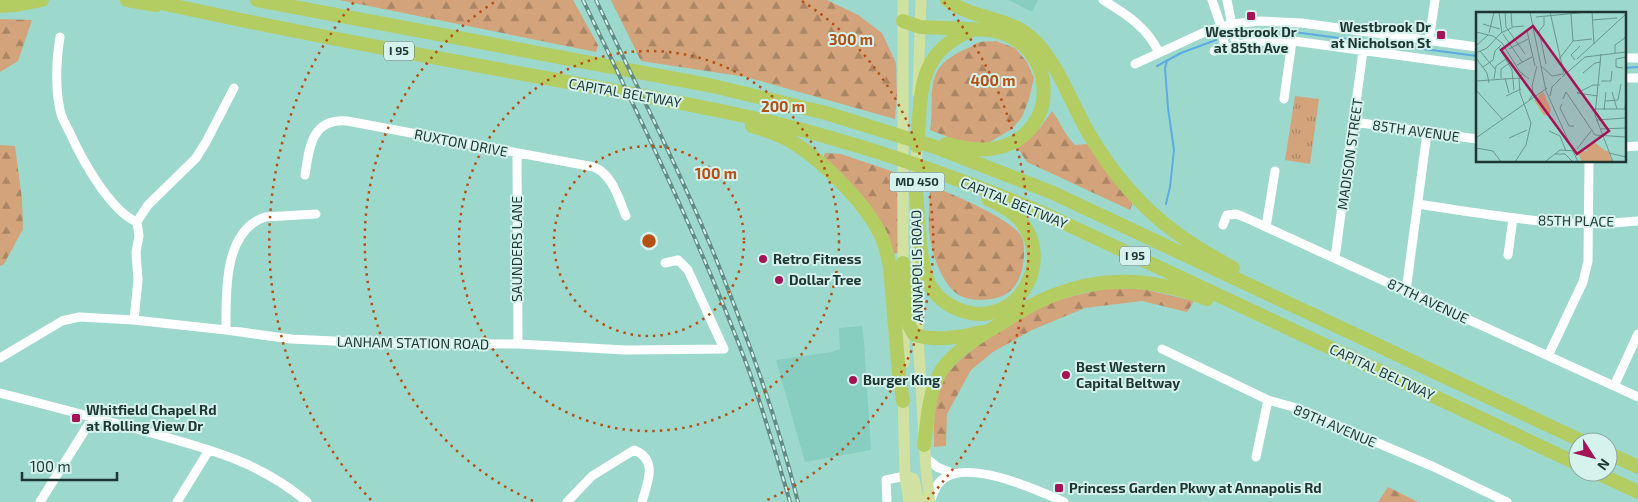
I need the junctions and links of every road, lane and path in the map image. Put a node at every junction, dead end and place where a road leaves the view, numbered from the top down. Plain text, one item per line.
1 (42, 0) edge
2 (127, 0) edge
3 (147, 0) edge
4 (257, 0) edge
5 (266, 0) edge
6 (903, 0) edge
7 (920, 0) edge
8 (947, 0) edge
9 (1103, 0) edge
10 (1212, 0) edge
11 (1227, 0) edge
12 (1435, 0) edge
13 (0, 6) edge
14 (306, 10) junction
15 (202, 12) junction
16 (993, 20) junction
17 (903, 22) junction
18 (920, 23) junction
19 (1232, 24) junction
20 (1221, 26) junction
21 (974, 29) junction
22 (60, 37) dead end
23 (1429, 40) junction
24 (1292, 41) junction
25 (1236, 45) junction
26 (1476, 47) edge
27 (1225, 48) junction
28 (1363, 50) junction
29 (1214, 51) dead end
30 (1159, 54) junction
31 (1135, 64) dead end
32 (1476, 66) edge
33 (234, 88) dead end
34 (1284, 99) dead end
35 (667, 100) junction
36 (1354, 122) junction
37 (1427, 133) junction
38 (1476, 139) edge
39 (935, 144) junction
40 (917, 146) junction
41 (517, 154) junction
42 (1590, 162) edge
43 (1275, 171) dead end
44 (935, 174) junction
45 (305, 175) dead end
46 (916, 192) junction
47 (1418, 204) junction
48 (316, 214) dead end
49 (626, 216) dead end
50 (1513, 218) junction
51 (1638, 220) edge
52 (137, 222) junction
53 (1587, 224) junction
54 (1222, 225) dead end
55 (1266, 226) junction
56 (1508, 255) dead end
57 (1335, 258) junction
58 (665, 263) dead end
59 (903, 263) junction
60 (1406, 291) junction
61 (1298, 308) junction
62 (134, 320) junction
63 (992, 329) junction
64 (226, 330) junction
65 (1638, 334) edge
66 (918, 336) junction
67 (518, 344) junction
68 (1162, 349) dead end
69 (1333, 349) junction
70 (1548, 356) junction
71 (0, 358) edge
72 (1614, 386) junction
73 (0, 392) edge
74 (1638, 397) edge
75 (1268, 400) junction
76 (903, 401) junction
77 (93, 417) junction
78 (1568, 435) edge
79 (209, 450) junction
80 (925, 451) junction
81 (1256, 457) dead end
82 (1618, 458) edge
83 (1568, 459) edge
84 (1638, 468) edge
85 (954, 474) junction
86 (905, 476) junction
87 (1616, 482) edge
88 (1638, 492) edge
89 (40, 502) edge
90 (178, 502) edge
91 (307, 502) edge
92 (567, 502) edge
93 (642, 502) edge
94 (888, 502) edge
95 (909, 502) edge
96 (919, 502) edge
97 (930, 502) edge
98 (1064, 502) edge
99 (1508, 502) edge

1 - 13 highway
2 - 15 highway
3 - 15 highway, CAPITAL BELTWAY / I 95
4 - 14 highway, CAPITAL BELTWAY / I 95
5 - 14 highway
6 - 17 main road, ANNAPOLIS ROAD / MD 450
7 - 18 main road, ANNAPOLIS ROAD / MD 450
8 - 16 highway
9 - 30 street
10 - 20 street
11 - 19 street
12 - 23 street
14 - 39 highway, CAPITAL BELTWAY / I 95
15 - 35 highway, CAPITAL BELTWAY / I 95
16 - 18 highway
16 - 61 highway
17 - 18 highway
17 - 59 main road, ANNAPOLIS ROAD / MD 450
18 - 21 highway
18 - 40 main road, ANNAPOLIS ROAD / MD 450
19 - 20 street
19 - 23 street
19 - 25 street
20 - 27 street
20 - 30 street
21 - 39 highway
21 - 40 highway
22 - 52 street
23 - 26 street
24 - 25 street
24 - 28 street
24 - 34 street
25 - 27 street
27 - 29 street
28 - 32 street
28 - 36 street, MADISON STREET
30 - 31 street
33 - 52 street
35 - 44 highway, CAPITAL BELTWAY / I 95
35 - 76 highway
36 - 37 street, 85TH AVENUE
36 - 57 street, MADISON STREET
37 - 38 street, 85TH AVENUE
37 - 47 street
39 - 61 highway, CAPITAL BELTWAY / I 95
40 - 46 main road, ANNAPOLIS ROAD / MD 450
41 - 45 street, RUXTON DRIVE
41 - 49 street, RUXTON DRIVE
41 - 67 street, SAUNDERS LANE
42 - 53 street
43 - 55 street
44 - 46 highway
44 - 69 highway, CAPITAL BELTWAY / I 95
46 - 66 main road, ANNAPOLIS ROAD / MD 450
47 - 50 street, 85TH PLACE
47 - 60 street
48 - 64 street
50 - 53 street, 85TH PLACE
50 - 56 street
51 - 53 street, 85TH PLACE
52 - 62 street
53 - 70 street
54 - 55 street, 87TH AVENUE
55 - 57 street, 87TH AVENUE
57 - 60 street, 87TH AVENUE
58 - 67 street, LANHAM STATION ROAD
59 - 66 highway
59 - 76 main road, ANNAPOLIS ROAD / MD 450
60 - 70 street, 87TH AVENUE
61 - 78 highway, CAPITAL BELTWAY / I 95
62 - 64 street, LANHAM STATION ROAD
62 - 71 street, LANHAM STATION ROAD
63 - 66 highway
63 - 69 highway
63 - 80 highway
64 - 67 street, LANHAM STATION ROAD
65 - 72 street
66 - 80 main road, ANNAPOLIS ROAD / MD 450
68 - 75 street, 89TH AVENUE
69 - 83 highway, CAPITAL BELTWAY / I 95
70 - 72 street, 87TH AVENUE
72 - 74 street, 87TH AVENUE
73 - 77 street
75 - 81 street
75 - 99 street, 89TH AVENUE
76 - 86 main road, ANNAPOLIS ROAD / MD 450
77 - 79 street
77 - 89 street
79 - 90 street
79 - 91 street
80 - 85 street
80 - 97 main road, ANNAPOLIS ROAD / MD 450
82 - 84 highway
85 - 97 street
85 - 98 street
86 - 94 street
86 - 95 main road, ANNAPOLIS ROAD / MD 450
86 - 96 main road
87 - 88 highway
92 - 93 street

